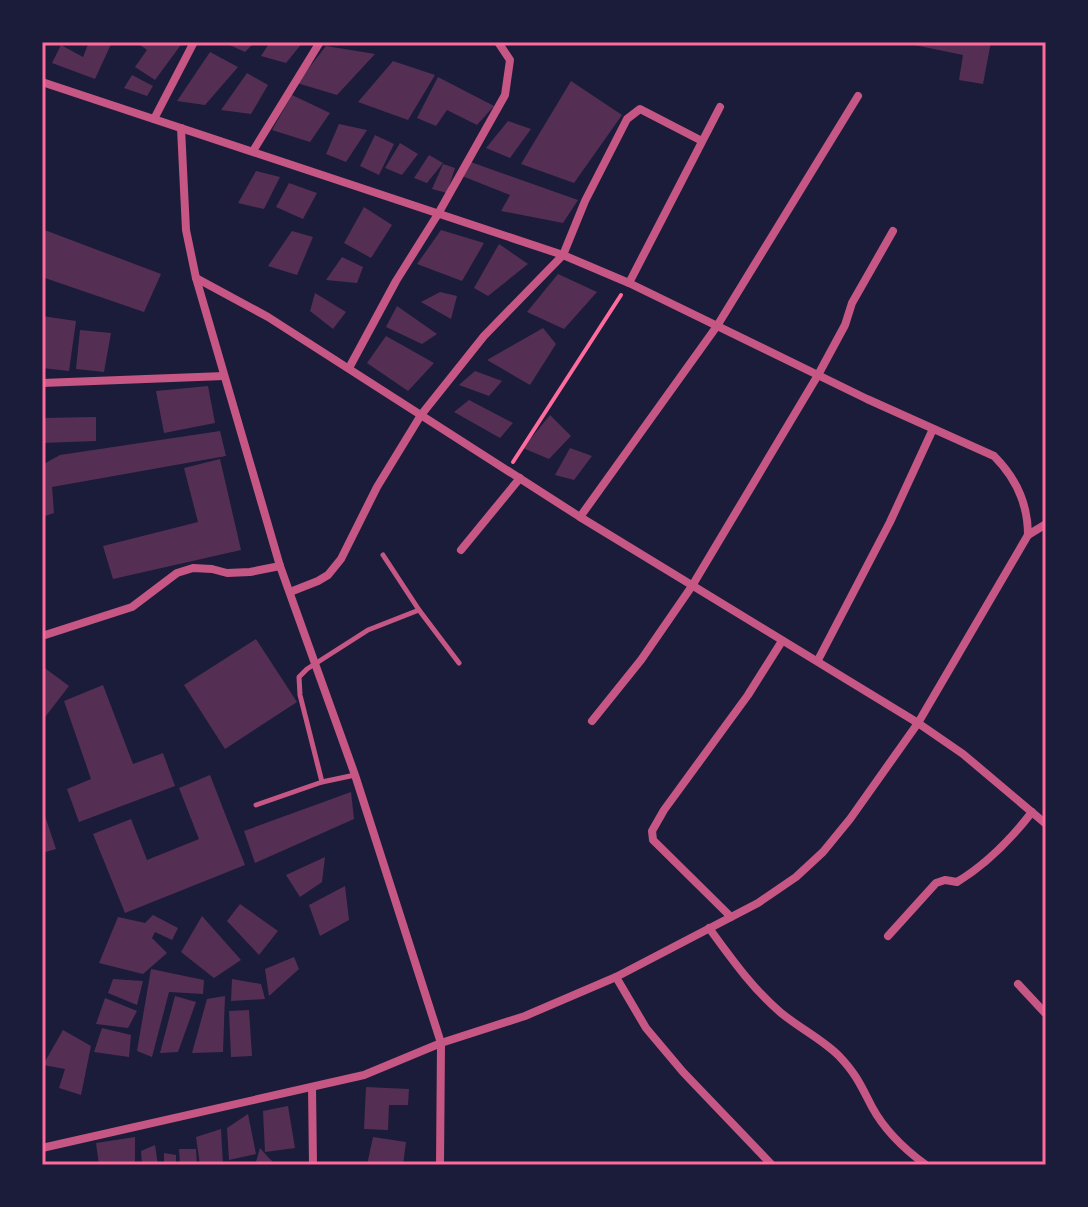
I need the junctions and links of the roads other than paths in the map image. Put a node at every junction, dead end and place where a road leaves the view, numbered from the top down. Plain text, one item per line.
1 (194, 42) edge
2 (320, 42) edge
3 (498, 42) edge
4 (42, 82) edge
5 (858, 96) dead end
6 (720, 107) dead end
7 (154, 119) junction
8 (181, 128) junction
9 (702, 141) junction
10 (253, 151) junction
11 (438, 214) junction
12 (893, 231) dead end
13 (563, 255) junction
14 (196, 278) junction
15 (629, 283) junction
16 (717, 326) junction
17 (349, 368) junction
18 (818, 375) junction
19 (224, 376) junction
20 (42, 383) edge
21 (421, 415) junction
22 (933, 429) junction
23 (520, 478) junction
24 (580, 517) junction
25 (1046, 524) edge
26 (1028, 535) junction
27 (461, 550) dead end
28 (383, 555) dead end
29 (280, 566) junction
30 (692, 586) junction
31 (290, 592) junction
32 (419, 610) junction
33 (42, 636) edge
34 (782, 641) junction
35 (818, 660) junction
36 (316, 663) junction
37 (459, 663) dead end
38 (592, 721) dead end
39 (918, 723) junction
40 (355, 775) junction
41 (322, 782) junction
42 (256, 805) dead end
43 (1032, 812) junction
44 (1046, 824) edge
45 (731, 917) junction
46 (709, 928) junction
47 (888, 936) dead end
48 (616, 977) junction
49 (1018, 984) dead end
50 (1046, 1014) edge
51 (441, 1043) junction
52 (312, 1087) junction
53 (42, 1148) edge
54 (313, 1165) edge
55 (440, 1165) edge
56 (772, 1165) edge
57 (926, 1165) edge

1 - 7 street
2 - 10 street
3 - 11 street
4 - 7 street
5 - 16 street
6 - 9 street
7 - 8 street
8 - 10 street
8 - 14 street
9 - 13 street
9 - 15 street
10 - 11 street
11 - 13 street
11 - 17 street
12 - 18 street
13 - 15 street
13 - 21 street
14 - 17 street
14 - 19 street
15 - 16 street
16 - 18 street
16 - 24 street
17 - 21 street
18 - 22 street
18 - 30 street
19 - 20 street
19 - 29 street
21 - 23 street
21 - 31 street
22 - 26 street
22 - 35 street
23 - 24 street
23 - 27 street
24 - 30 street
25 - 26 street
26 - 39 street
28 - 32 lane
29 - 31 street
29 - 33 street
30 - 34 street
30 - 38 street
31 - 36 street
32 - 36 lane
32 - 37 lane
34 - 35 street
34 - 45 street
35 - 39 street
36 - 40 street
36 - 41 lane
39 - 43 street
39 - 45 street
40 - 41 lane
40 - 51 street
41 - 42 lane
43 - 44 street
43 - 47 street
45 - 46 street
46 - 48 street
46 - 57 street
48 - 51 street
48 - 56 street
49 - 50 street
51 - 52 street
51 - 55 street
52 - 53 street
52 - 54 street

